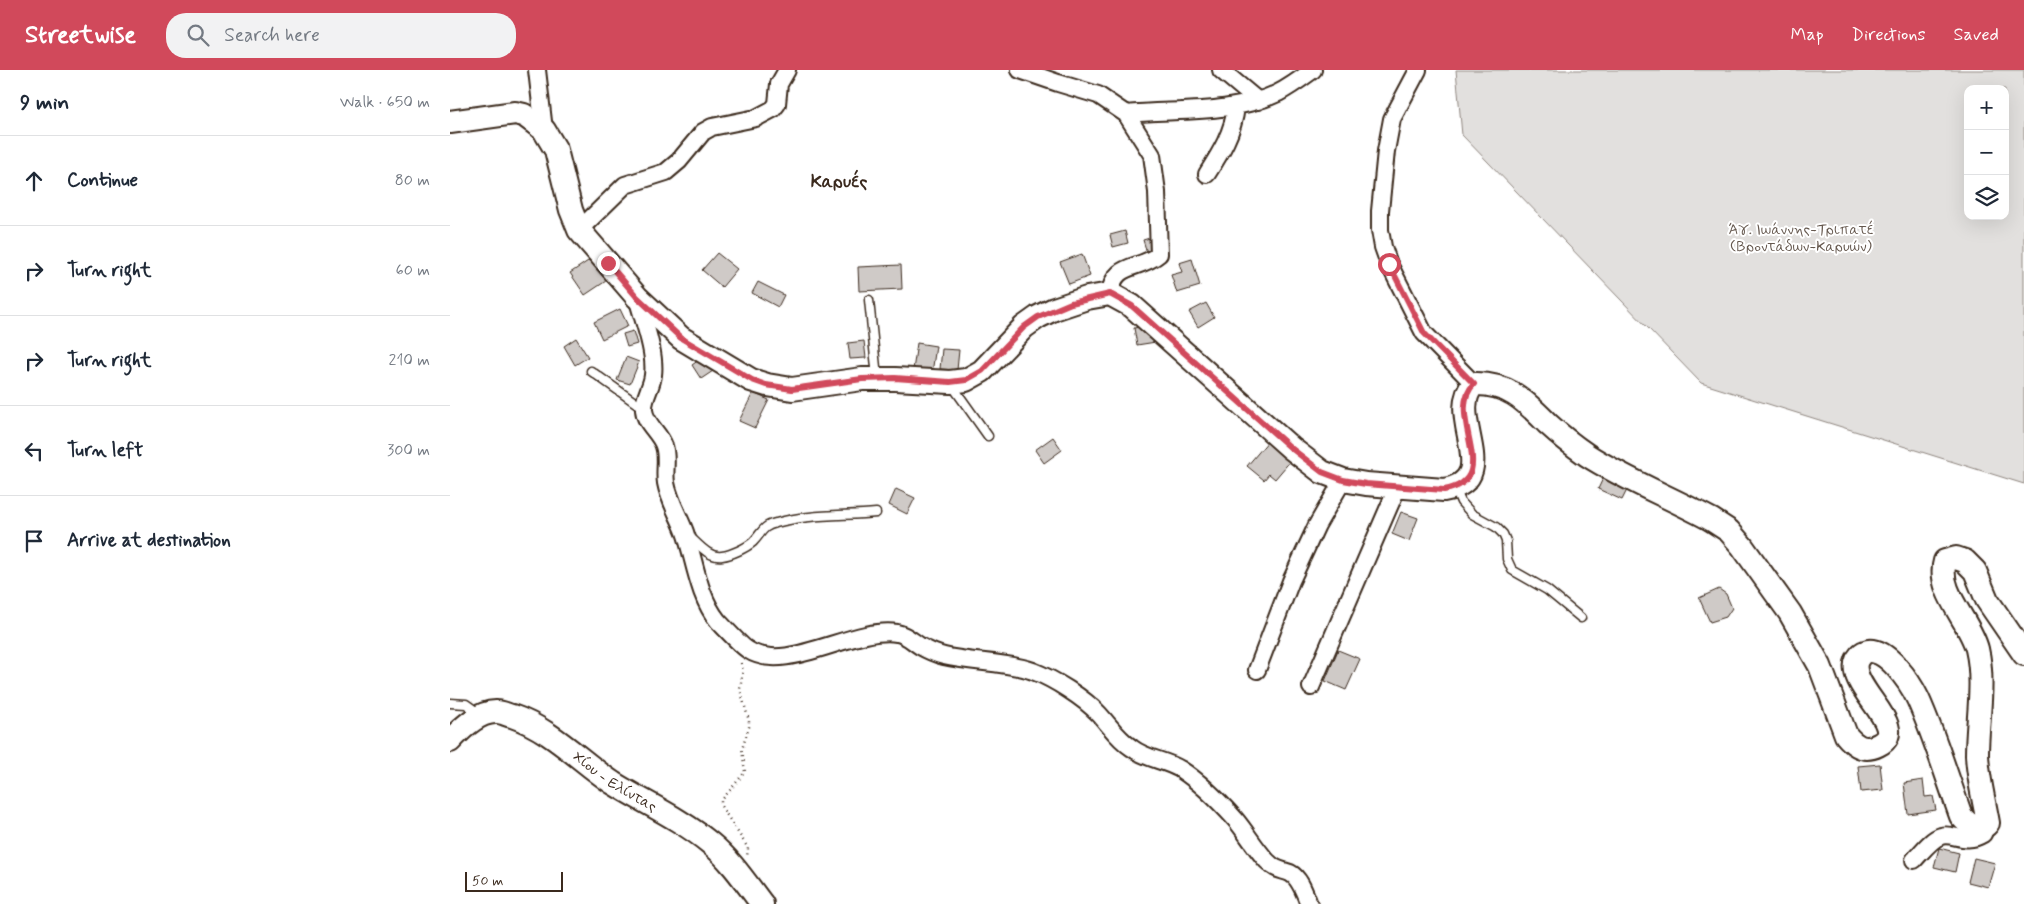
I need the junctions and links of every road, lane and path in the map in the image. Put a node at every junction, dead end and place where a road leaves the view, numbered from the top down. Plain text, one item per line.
1 (787, 70) edge
2 (1020, 70) edge
3 (1220, 70) edge
4 (1313, 70) edge
5 (1418, 70) edge
6 (534, 73) edge
7 (1258, 101) junction
8 (1236, 106) junction
9 (1126, 114) junction
10 (450, 122) edge
11 (544, 130) junction
12 (1207, 174) dead end
13 (579, 230) junction
14 (1110, 294) junction
15 (637, 297) junction
16 (869, 300) dead end
17 (591, 371) dead end
18 (877, 379) junction
19 (950, 382) junction
20 (1474, 384) junction
21 (643, 408) junction
22 (988, 436) dead end
23 (1343, 480) junction
24 (1398, 486) junction
25 (1455, 488) junction
26 (876, 513) dead end
27 (685, 532) junction
28 (1581, 618) dead end
29 (2024, 654) edge
30 (739, 660) dead end
31 (1257, 670) dead end
32 (1311, 687) dead end
33 (450, 703) edge
34 (482, 715) junction
35 (450, 741) edge
36 (1986, 826) junction
37 (1914, 860) dead end
38 (746, 883) junction
39 (762, 904) edge
40 (1309, 904) edge

1 - 13 street
2 - 9 street
3 - 7 street
4 - 7 street
5 - 20 street
6 - 11 street
7 - 8 street
8 - 9 street
8 - 12 street
9 - 14 street
10 - 11 street
11 - 13 street
13 - 15 street
14 - 19 street
14 - 23 street
15 - 18 street
15 - 21 street
16 - 18 lane
17 - 21 lane
18 - 19 street
19 - 22 lane
20 - 25 street
20 - 36 street
21 - 27 street
23 - 24 street
23 - 31 street
24 - 25 street
24 - 32 street
25 - 28 lane
26 - 27 lane
27 - 40 street
29 - 36 street
30 - 38 path
33 - 34 lane
34 - 35 street
34 - 38 street, Χίου - Ελίντας
36 - 37 street
38 - 39 street, Χίου - Ελίντας

